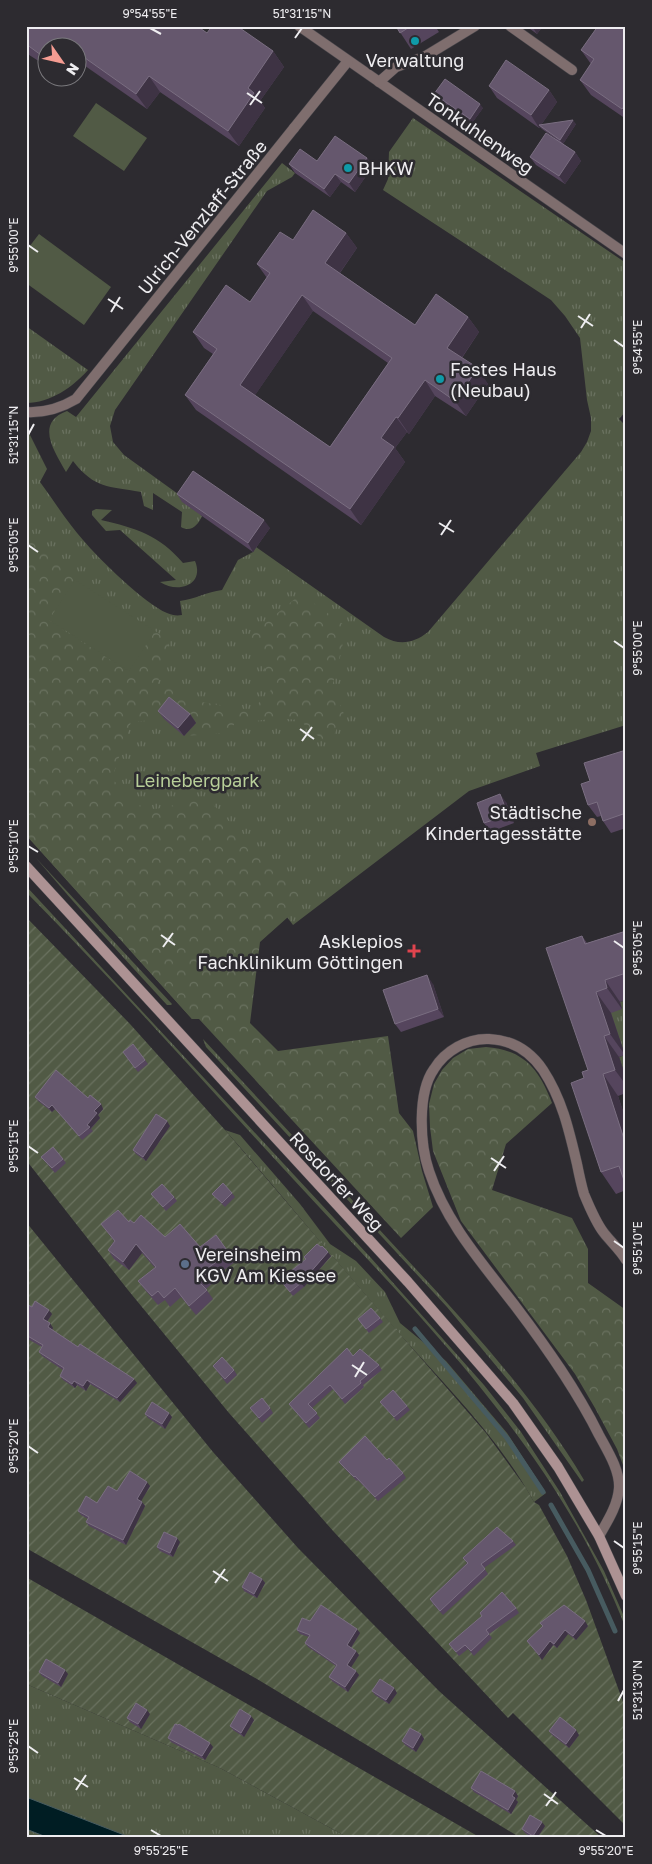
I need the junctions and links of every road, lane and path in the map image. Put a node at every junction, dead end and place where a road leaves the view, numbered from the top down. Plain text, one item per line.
1 (299, 26) edge
2 (318, 26) edge
3 (475, 26) edge
4 (510, 26) edge
5 (316, 38) junction
6 (348, 61) junction
7 (572, 70) dead end
8 (379, 82) junction
9 (626, 254) edge
10 (26, 412) edge
11 (26, 866) edge
12 (626, 1260) edge
13 (599, 1536) junction
14 (626, 1596) edge

1 - 5 street, Tonkuhlenweg
2 - 5 street
3 - 8 street
4 - 7 street
5 - 6 street, Tonkuhlenweg
6 - 8 street, Tonkuhlenweg
6 - 10 street, Ulrich-Venzlaff-Straße
8 - 9 street, Tonkuhlenweg
11 - 13 main road, Rosdorfer Weg
12 - 13 street
13 - 14 main road, Rosdorfer Weg

